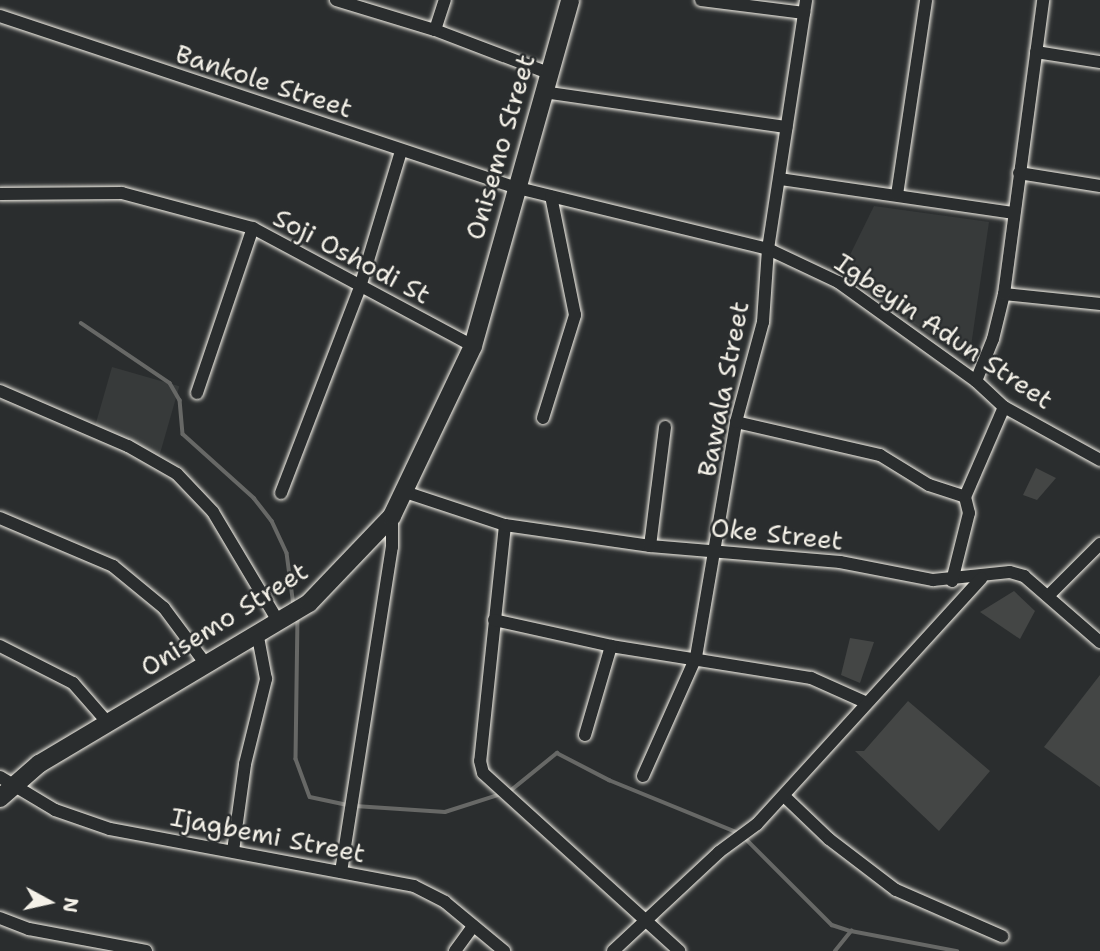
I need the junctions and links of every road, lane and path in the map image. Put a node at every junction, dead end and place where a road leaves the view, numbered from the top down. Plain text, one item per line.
1 (336, 0) edge
2 (445, 0) edge
3 (570, 0) edge
4 (701, 0) edge
5 (926, 0) edge
6 (1043, 0) edge
7 (805, 6) edge
8 (0, 16) edge
9 (435, 30) junction
10 (1036, 52) junction
11 (1100, 62) edge
12 (548, 73) junction
13 (543, 92) junction
14 (786, 127) junction
15 (401, 151) junction
16 (1019, 173) junction
17 (780, 179) junction
18 (1100, 186) edge
19 (514, 187) junction
20 (0, 194) edge
21 (897, 195) junction
22 (551, 196) junction
23 (1014, 213) junction
24 (253, 228) junction
25 (768, 249) junction
26 (360, 287) junction
27 (1004, 294) junction
28 (1100, 304) edge
29 (473, 345) junction
30 (976, 381) junction
31 (0, 391) edge
32 (197, 393) dead end
33 (1004, 407) junction
34 (543, 418) dead end
35 (736, 422) junction
36 (665, 427) dead end
37 (1100, 460) edge
38 (405, 492) junction
39 (281, 493) dead end
40 (965, 497) junction
41 (392, 516) junction
42 (0, 518) edge
43 (505, 525) junction
44 (1100, 544) edge
45 (650, 546) junction
46 (717, 550) junction
47 (982, 578) junction
48 (952, 581) junction
49 (1043, 592) junction
50 (285, 617) junction
51 (494, 620) junction
52 (257, 632) junction
53 (1100, 642) edge
54 (0, 646) edge
55 (611, 646) junction
56 (696, 657) junction
57 (205, 663) junction
58 (865, 702) junction
59 (108, 723) junction
60 (585, 735) dead end
61 (643, 776) dead end
62 (7, 780) edge
63 (784, 796) junction
64 (0, 799) edge
65 (233, 851) junction
66 (341, 872) junction
67 (0, 918) edge
68 (645, 920) junction
69 (473, 926) junction
70 (1002, 936) dead end
71 (146, 951) edge
72 (455, 951) edge
73 (504, 951) edge
74 (613, 951) edge
75 (680, 951) edge

1 - 9 street
2 - 9 street
3 - 12 street, Onisemo Street
4 - 7 street
5 - 21 street
6 - 10 street
7 - 14 street, Bawala Street
8 - 15 street, Bankole Street
9 - 12 street
10 - 11 street
10 - 16 street
12 - 13 street, Onisemo Street
13 - 14 street
13 - 19 street, Onisemo Street
14 - 17 street, Bawala Street
15 - 19 street, Bankole Street
15 - 26 street
16 - 18 street
16 - 23 street
17 - 21 street
17 - 25 street, Bawala Street
19 - 22 street, Igbeyin Adun Street
19 - 29 street, Onisemo Street
20 - 24 street, Soji Oshodi St
21 - 23 street
22 - 25 street, Igbeyin Adun Street
22 - 34 street
23 - 27 street
24 - 26 street, Soji Oshodi St
24 - 32 street
25 - 30 street, Igbeyin Adun Street
25 - 35 street, Bawala Street
26 - 29 street, Soji Oshodi St
26 - 39 street
27 - 28 street
27 - 30 street
29 - 38 street, Onisemo Street
30 - 33 street, Igbeyin Adun Street
31 - 50 street
33 - 37 street, Igbeyin Adun Street
33 - 40 street
35 - 40 street
35 - 46 street, Bawala Street
36 - 45 street
38 - 41 street, Onisemo Street
38 - 43 street, Oke Street
40 - 48 street
41 - 50 street, Onisemo Street
41 - 66 street
42 - 57 street
43 - 45 street, Oke Street
43 - 51 street
44 - 49 street
45 - 46 street, Oke Street
46 - 48 street, Oke Street
46 - 56 street, Bawala Street
47 - 48 street, Oke Street
47 - 49 street, Oke Street
47 - 58 street
49 - 53 street, Oke Street
50 - 52 street, Onisemo Street
51 - 55 street
51 - 68 street
52 - 57 street, Onisemo Street
52 - 65 street
54 - 59 street
55 - 56 street
55 - 60 street
56 - 58 street
56 - 61 street, Bawala Street
57 - 59 street, Onisemo Street
58 - 63 street
59 - 62 street, Onisemo Street
62 - 64 street, Onisemo Street
62 - 65 street, Ijagbemi Street
63 - 68 street
63 - 70 street
65 - 66 street, Ijagbemi Street
66 - 69 street, Ijagbemi Street
67 - 71 street
68 - 74 street
68 - 75 street
69 - 72 street
69 - 73 street, Ijagbemi Street

